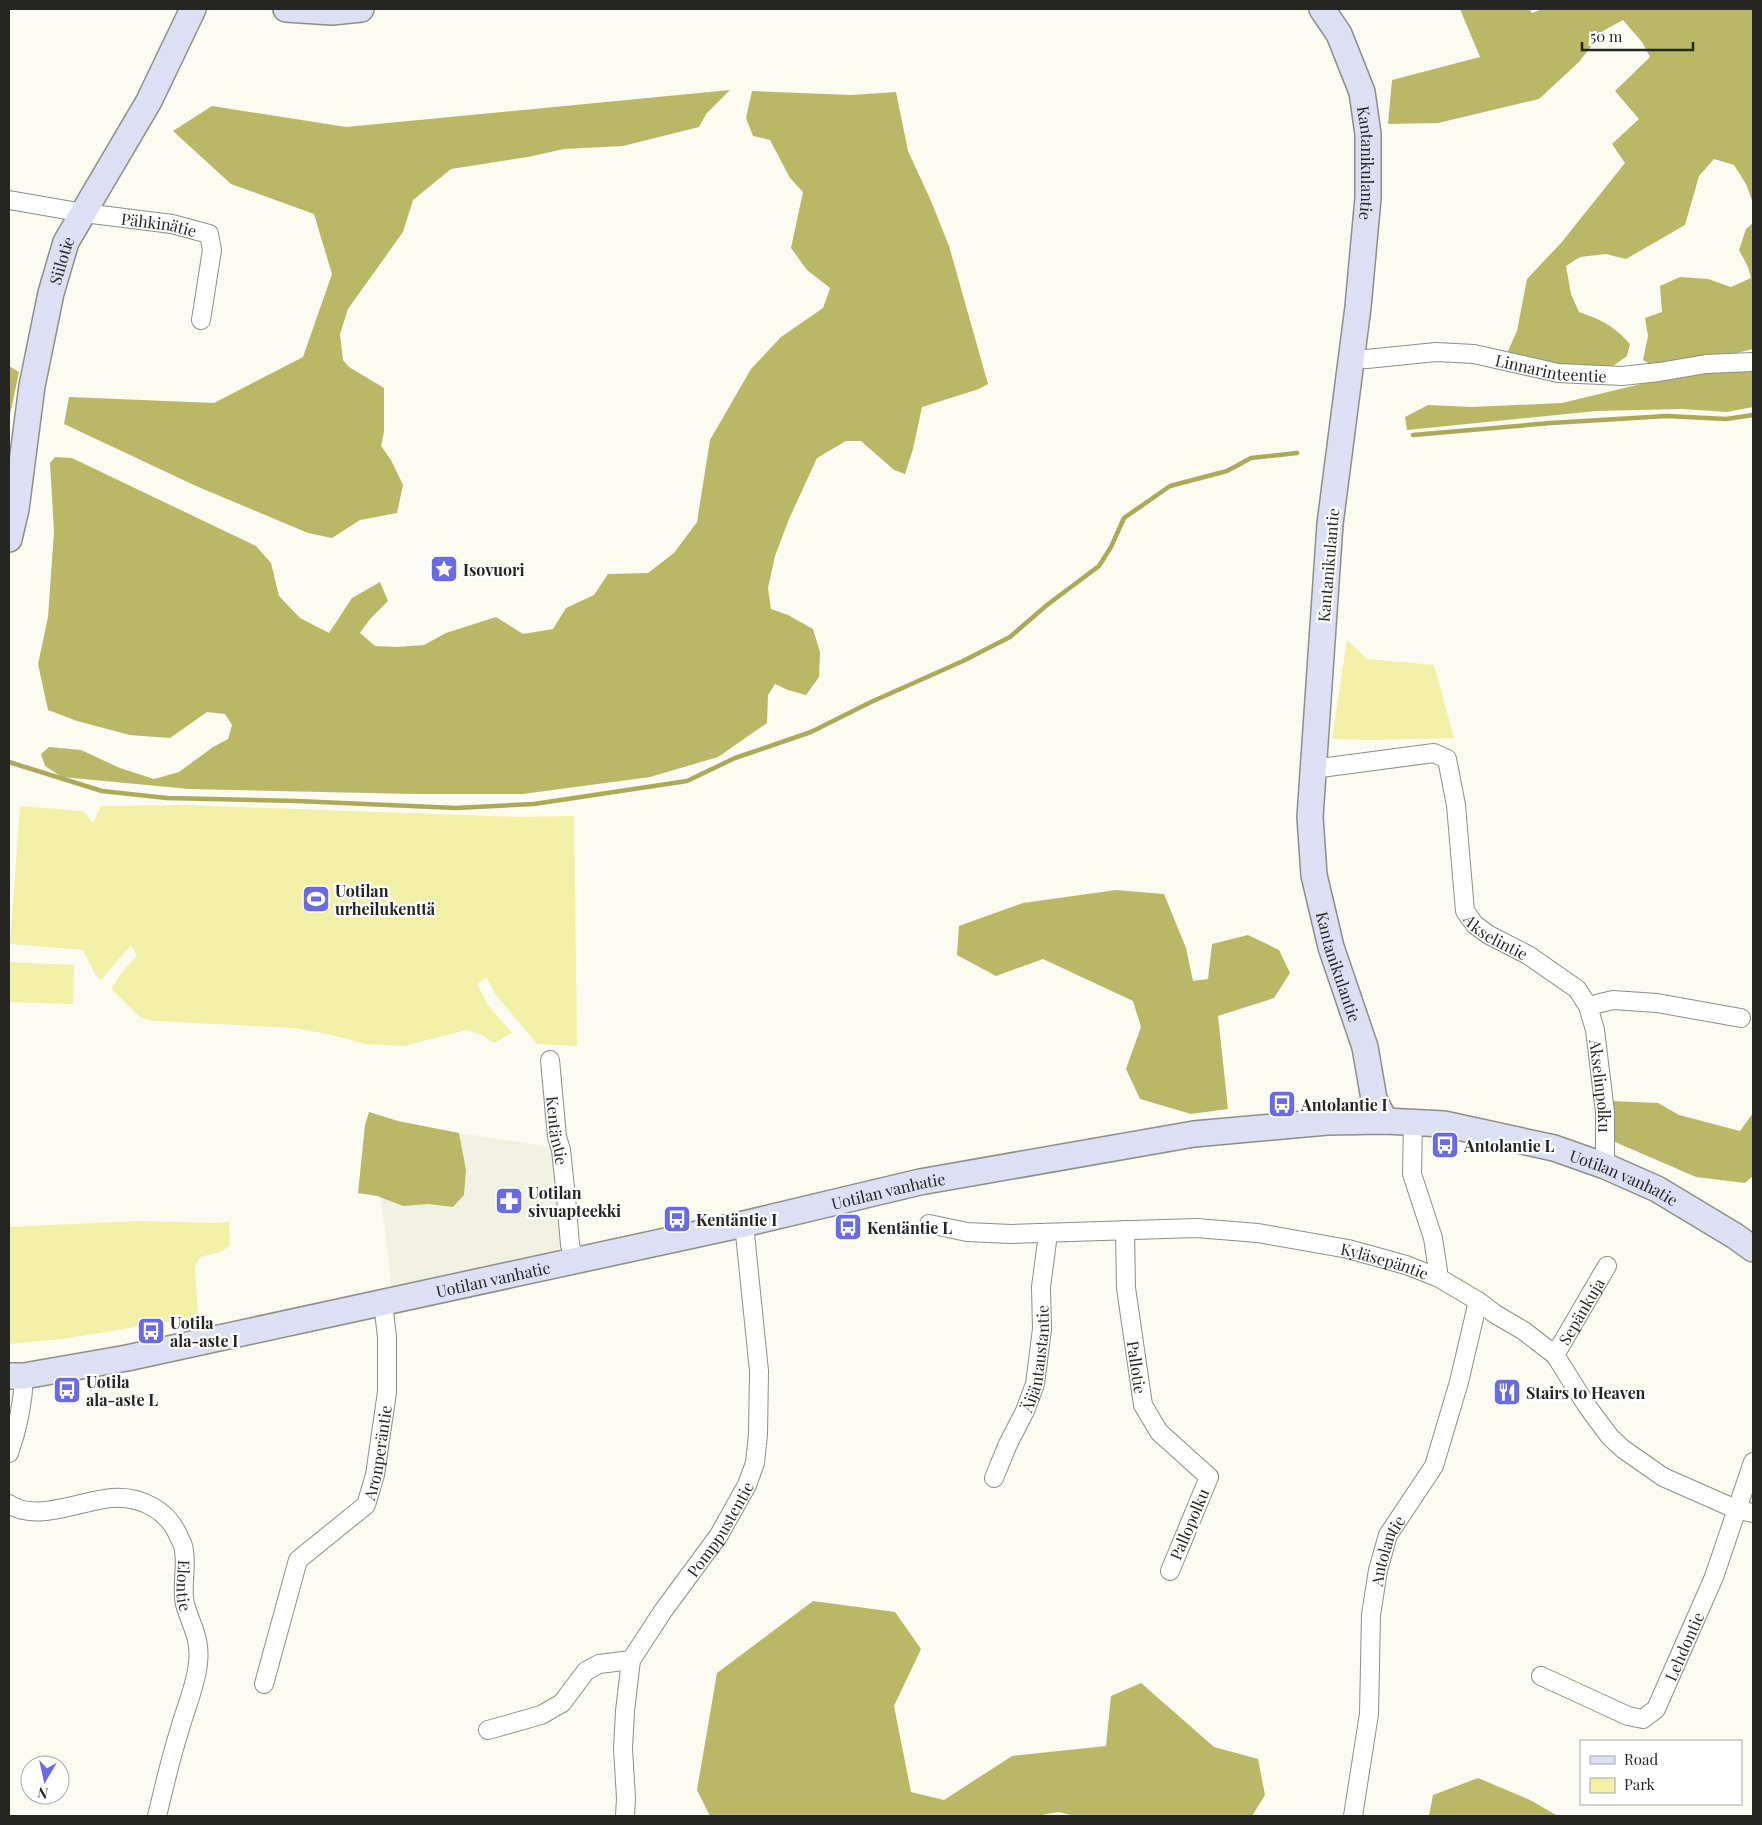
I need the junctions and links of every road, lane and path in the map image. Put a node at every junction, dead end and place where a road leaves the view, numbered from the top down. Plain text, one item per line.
1 (193, 9) edge
2 (286, 9) edge
3 (361, 9) edge
4 (1322, 9) edge
5 (9, 200) edge
6 (84, 213) junction
7 (201, 320) dead end
8 (1351, 358) junction
9 (1753, 362) edge
10 (9, 539) edge
11 (1313, 769) junction
12 (1588, 1006) junction
13 (1741, 1018) dead end
14 (550, 1060) dead end
15 (1385, 1122) junction
16 (1413, 1122) junction
17 (1605, 1166) junction
18 (744, 1224) junction
19 (929, 1224) dead end
20 (1124, 1230) junction
21 (1048, 1234) junction
22 (1753, 1249) edge
23 (574, 1260) junction
24 (1608, 1266) dead end
25 (1439, 1278) junction
26 (1478, 1301) junction
27 (383, 1303) junction
28 (1555, 1355) junction
29 (16, 1376) edge
30 (9, 1453) edge
31 (1753, 1462) edge
32 (1209, 1477) joint
33 (994, 1478) dead end
34 (9, 1504) edge
35 (1745, 1511) edge
36 (1170, 1571) dead end
37 (631, 1660) junction
38 (1541, 1676) dead end
39 (264, 1684) dead end
40 (488, 1730) dead end
41 (157, 1816) edge
42 (625, 1816) edge
43 (1354, 1816) edge

1 - 6 main road, Siilotie
2 - 3 main road
4 - 8 main road, Kantanikulantie
5 - 6 street
6 - 7 street, Pähkinätie
6 - 10 main road, Siilotie
8 - 9 street, Linnarinteentie
8 - 11 main road, Kantanikulantie
11 - 12 street, Akselintie
11 - 15 main road, Kantanikulantie
12 - 13 street
12 - 17 street, Akselinpolku
14 - 23 street, Kentäntie
15 - 16 main road, Uotilan vanhatie
15 - 18 main road, Uotilan vanhatie
16 - 17 main road, Uotilan vanhatie
16 - 25 street
17 - 22 main road, Uotilan vanhatie
18 - 23 main road, Uotilan vanhatie
18 - 37 street, Pomppustentie
19 - 21 street, Kyläsepäntie
20 - 21 street, Kyläsepäntie
20 - 25 street, Kyläsepäntie
20 - 32 street, Pallotie
21 - 33 street, Äijäntaustantie
23 - 27 main road, Uotilan vanhatie
24 - 28 street, Sepänkuja
25 - 26 street, Kyläsepäntie
26 - 28 street, Kyläsepäntie
26 - 43 street, Antolantie
27 - 29 main road, Uotilan vanhatie
27 - 39 street, Aronperäntie
28 - 35 street, Kyläsepäntie
29 - 30 street
31 - 35 street, Lehdontie
32 - 36 street, Pallopolku
34 - 41 street, Elontie
35 - 38 street, Lehdontie
37 - 40 street
37 - 42 street, Pomppustentie

